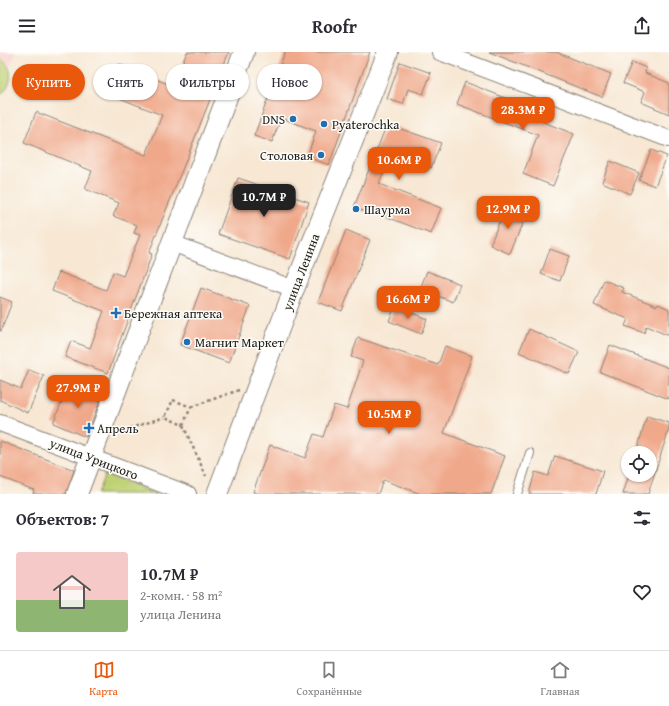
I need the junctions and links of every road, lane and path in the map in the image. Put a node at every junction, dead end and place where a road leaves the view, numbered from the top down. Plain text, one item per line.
1 (244, 52) edge
2 (388, 52) edge
3 (440, 52) edge
4 (669, 139) edge
5 (172, 243) junction
6 (294, 289) junction
7 (259, 383) junction
8 (191, 407) junction
9 (165, 417) junction
10 (0, 423) edge
11 (183, 425) junction
12 (98, 439) junction
13 (530, 453) dead end
14 (91, 458) junction
15 (212, 487) edge
16 (77, 494) edge
17 (188, 494) edge
18 (517, 494) edge

1 - 5 street
2 - 6 street, улица Ленина
3 - 4 street
5 - 6 street
5 - 12 street
6 - 7 street, улица Ленина
7 - 8 path
7 - 15 street, улица Ленина
8 - 9 path
8 - 11 path
9 - 11 path
9 - 12 path
10 - 14 street, улица Урицкого
11 - 15 path
12 - 14 street
13 - 18 lane
14 - 16 street
14 - 17 street, улица Урицкого

